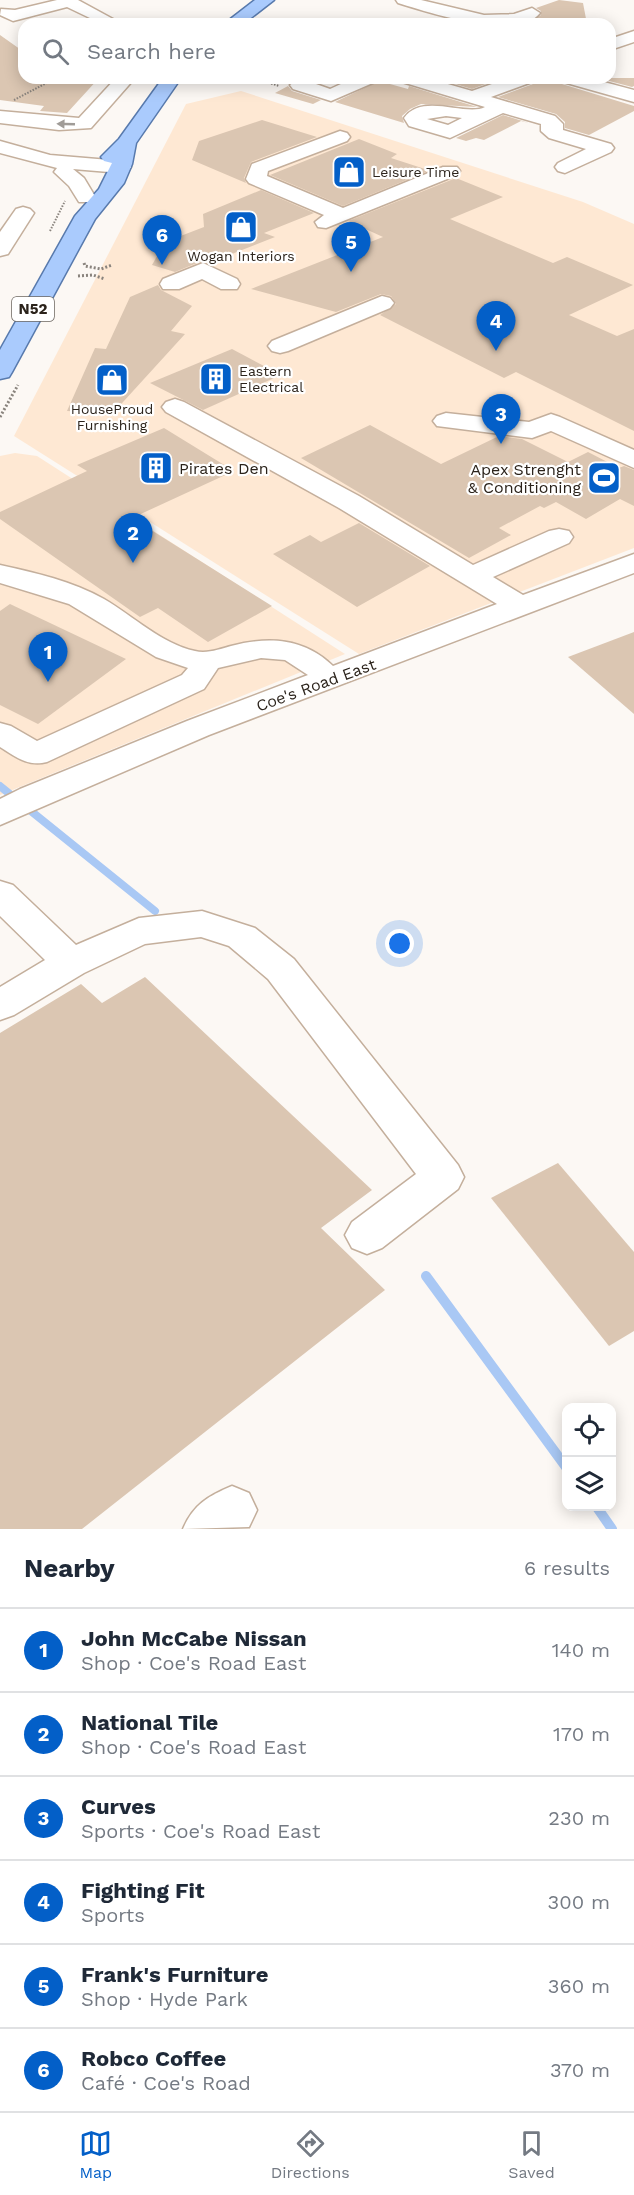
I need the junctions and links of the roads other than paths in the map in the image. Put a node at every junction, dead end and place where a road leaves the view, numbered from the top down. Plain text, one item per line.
1 (266, 0) edge
2 (404, 0) edge
3 (67, 1) edge
4 (532, 13) dead end
5 (7, 14) dead end
6 (97, 18) edge
7 (240, 18) edge
8 (467, 18) edge
9 (521, 18) edge
10 (18, 28) edge
11 (0, 32) edge
12 (634, 36) edge
13 (616, 43) edge
14 (121, 84) edge
15 (178, 84) edge
16 (301, 84) edge
17 (352, 84) edge
18 (429, 84) edge
19 (510, 84) edge
20 (591, 84) edge
21 (634, 96) edge
22 (474, 97) junction
23 (502, 106) junction
24 (4, 110) edge
25 (480, 117) dead end
26 (340, 137) dead end
27 (0, 147) edge
28 (0, 154) edge
29 (565, 167) dead end
30 (111, 169) junction
31 (450, 171) dead end
32 (64, 172) junction
33 (86, 207) junction
34 (23, 213) dead end
35 (342, 215) junction
36 (356, 236) dead end
37 (0, 249) edge
38 (229, 284) dead end
39 (171, 285) dead end
40 (382, 303) dead end
41 (280, 346) dead end
42 (0, 372) edge
43 (175, 407) dead end
44 (447, 421) dead end
45 (634, 460) edge
46 (559, 537) dead end
47 (634, 563) edge
48 (0, 574) edge
49 (472, 576) junction
50 (522, 607) junction
51 (203, 666) junction
52 (324, 682) junction
53 (0, 733) edge
54 (13, 807) edge
55 (0, 894) edge
56 (71, 963) junction
57 (0, 1005) edge
58 (367, 1234) dead end

1 - 7 main road
2 - 8 street
3 - 5 street
3 - 6 street
4 - 9 street
10 - 11 street
12 - 13 street
14 -> 24 street
15 - 30 main road, N52
16 - 17 street
18 - 22 street
19 - 22 street
20 - 21 street
22 - 23 street
23 - 25 street
23 - 29 street
26 - 35 street
27 - 30 street
28 - 32 street
30 - 32 street
30 - 33 main road, N52
31 - 35 street
32 - 33 street
33 - 42 main road, N52
34 - 37 street
35 - 36 street
38 - 39 street
40 - 41 street
43 - 49 street
44 - 45 street
46 - 49 street
47 - 50 street, Coe's Road East
48 - 51 street
49 - 50 street
50 - 52 street, Coe's Road East
51 - 52 street
51 - 53 street
52 - 54 street, Coe's Road East
55 - 56 street
56 - 57 street
56 - 58 street

